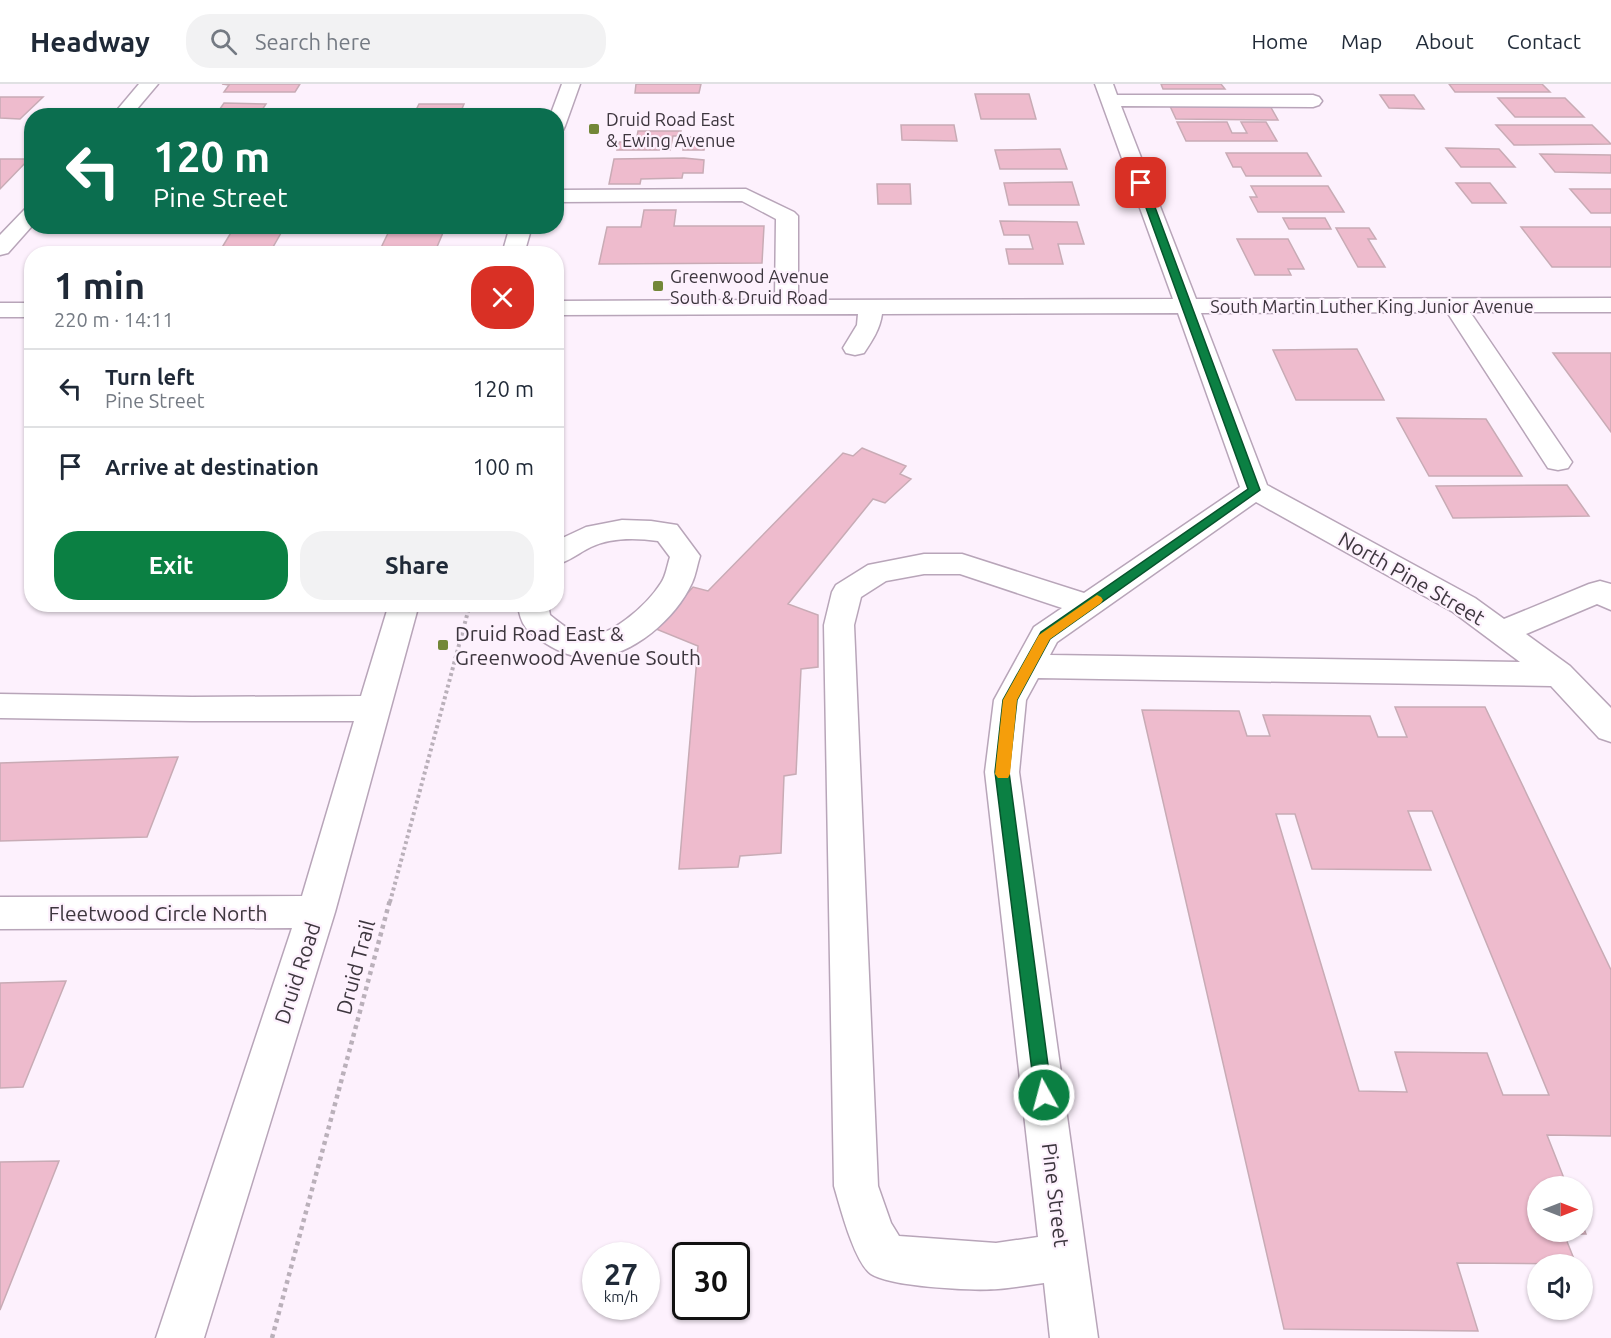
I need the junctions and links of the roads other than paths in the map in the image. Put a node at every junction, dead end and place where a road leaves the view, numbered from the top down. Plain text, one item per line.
1 (149, 84) edge
2 (571, 84) edge
3 (1107, 92) edge
4 (1313, 101) dead end
5 (128, 108) edge
6 (562, 108) edge
7 (564, 196) edge
8 (24, 222) edge
9 (0, 248) edge
10 (1611, 305) edge
11 (1454, 306) junction
12 (871, 307) junction
13 (1188, 307) junction
14 (564, 308) edge
15 (786, 308) junction
16 (0, 310) edge
17 (24, 310) edge
18 (855, 348) dead end
19 (1558, 462) dead end
20 (1255, 490) junction
21 (564, 549) edge
22 (1611, 599) edge
23 (1088, 606) junction
24 (402, 612) edge
25 (534, 612) edge
26 (1502, 632) junction
27 (1029, 666) junction
28 (1559, 674) junction
29 (0, 705) edge
30 (376, 708) junction
31 (1611, 729) edge
32 (316, 912) junction
33 (0, 913) edge
34 (1064, 1257) junction
35 (180, 1338) edge
36 (1074, 1338) edge

1 - 5 street
2 - 6 street
3 - 4 street
3 - 13 street
7 - 15 street
8 - 9 street
10 - 11 street, South Martin Luther King Junior Avenue
11 - 13 street, South Martin Luther King Junior Avenue
11 - 19 street
12 - 13 street, South Martin Luther King Junior Avenue
12 - 15 street, South Martin Luther King Junior Avenue
12 - 18 street
13 - 20 street
14 - 15 street, South Martin Luther King Junior Avenue
16 - 17 street
20 - 23 street, Pine Street
20 - 26 street, North Pine Street
21 - 25 street
22 - 26 street
23 - 27 street, Pine Street
23 - 34 street
24 - 30 street, Druid Road
26 - 28 street, North Pine Street
27 - 28 street
27 - 34 street, Pine Street
28 - 31 street, North Pine Street
29 - 30 street
30 - 32 street, Druid Road
32 - 33 street, Fleetwood Circle North
32 - 35 street, Druid Road
34 - 36 street, Pine Street

